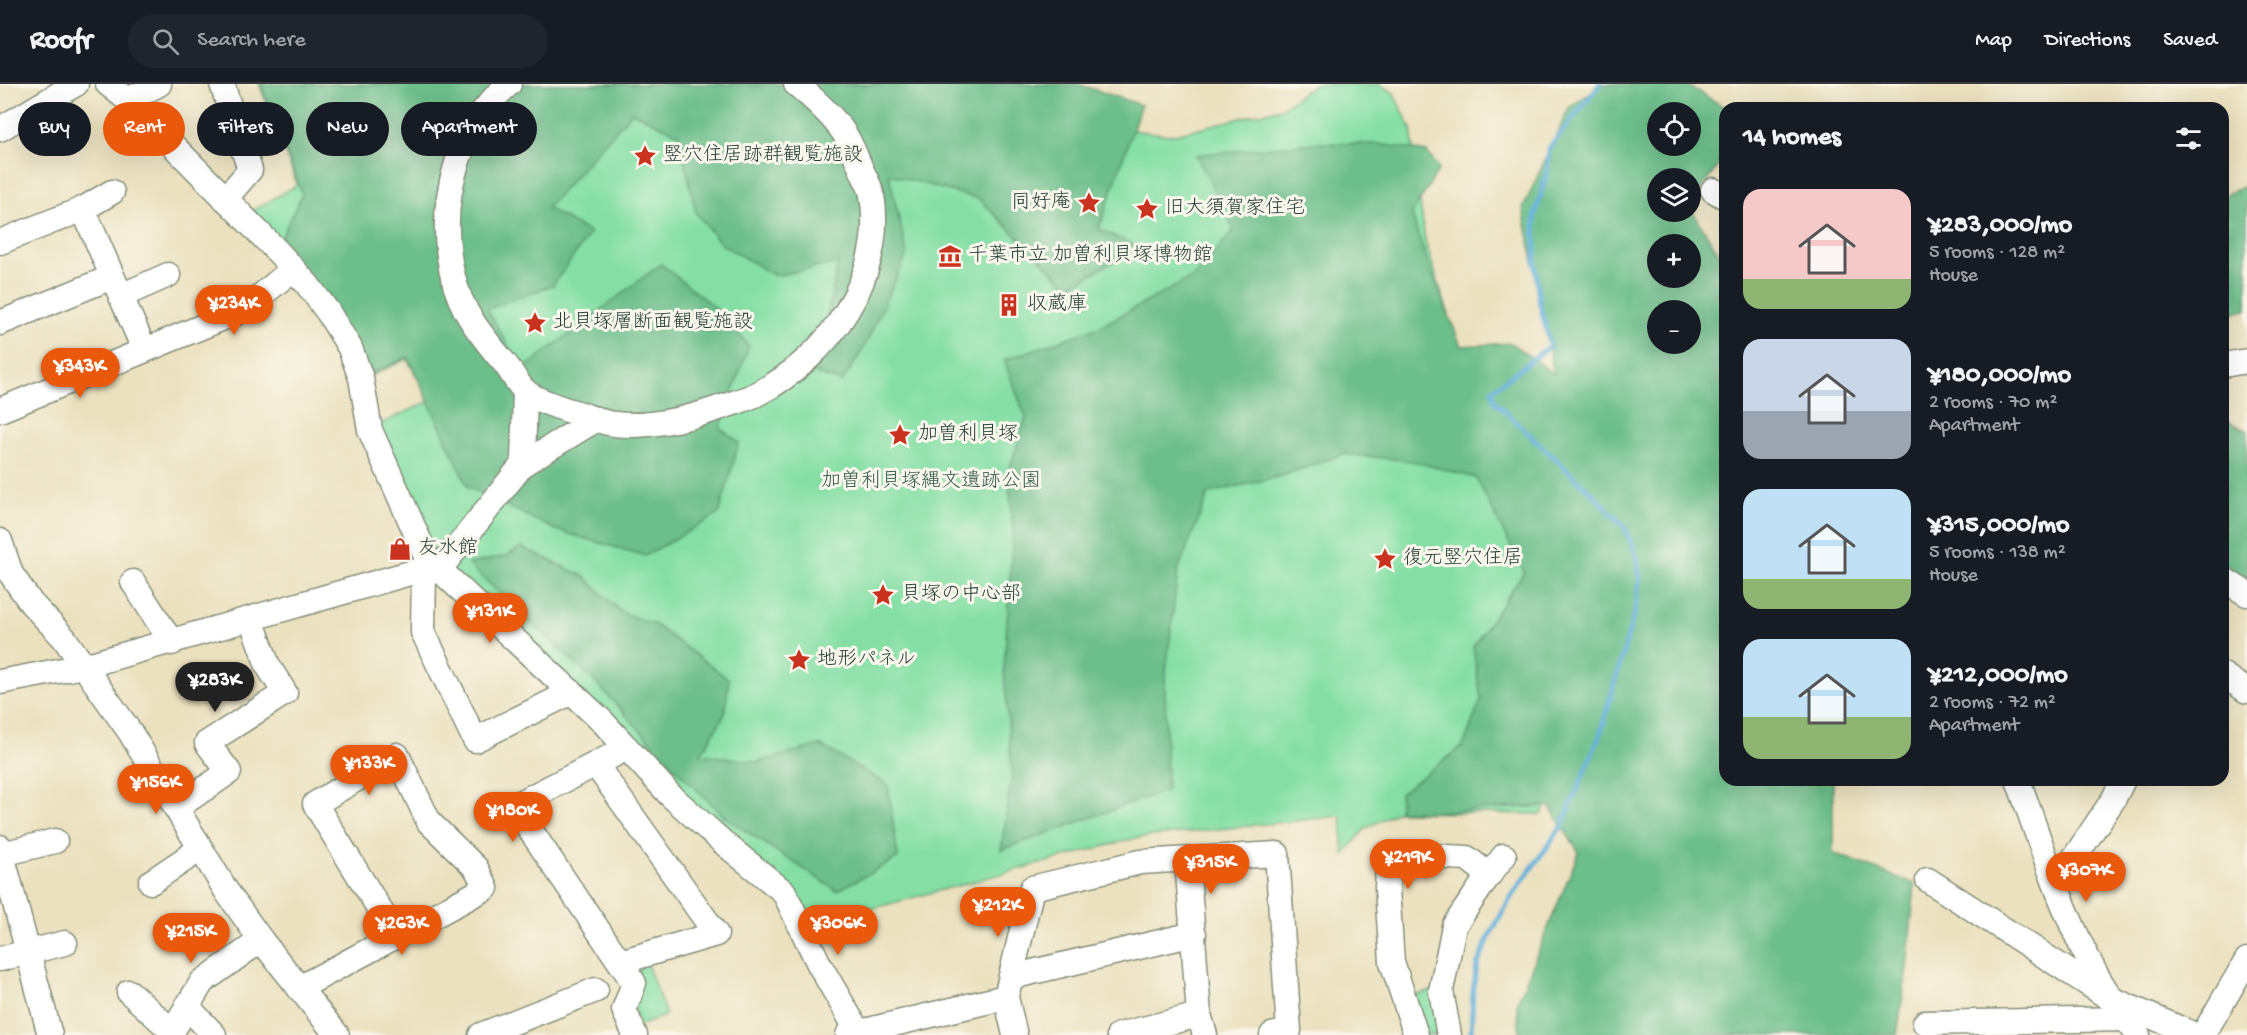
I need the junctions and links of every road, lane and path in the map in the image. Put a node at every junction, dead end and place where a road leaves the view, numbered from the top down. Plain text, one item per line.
1 (76, 84) edge
2 (108, 84) edge
3 (159, 84) edge
4 (222, 84) edge
5 (509, 84) edge
6 (796, 84) edge
7 (128, 100) junction
8 (0, 129) edge
9 (112, 192) dead end
10 (225, 199) junction
11 (83, 208) junction
12 (0, 242) edge
13 (293, 270) junction
14 (168, 274) dead end
15 (117, 286) junction
16 (0, 323) edge
17 (144, 349) junction
18 (2247, 361) edge
19 (2229, 364) edge
20 (525, 391) junction
21 (0, 410) edge
22 (597, 419) junction
23 (523, 464) junction
24 (0, 542) edge
25 (429, 567) junction
26 (134, 582) dead end
27 (2229, 583) edge
28 (2247, 594) edge
29 (251, 620) junction
30 (172, 643) junction
31 (84, 666) junction
32 (2229, 679) edge
33 (0, 682) edge
34 (2247, 691) edge
35 (572, 692) junction
36 (627, 748) junction
37 (596, 765) junction
38 (2020, 786) edge
39 (2120, 786) edge
40 (176, 808) junction
41 (56, 841) dead end
42 (200, 849) junction
43 (1, 851) edge
44 (1504, 856) dead end
45 (1187, 860) junction
46 (1489, 875) junction
47 (1928, 880) dead end
48 (151, 882) dead end
49 (2056, 885) junction
50 (1194, 934) junction
51 (396, 936) junction
52 (261, 940) junction
53 (65, 943) dead end
54 (28, 954) junction
55 (0, 959) edge
56 (2247, 960) edge
57 (620, 962) junction
58 (1008, 987) junction
59 (299, 988) junction
60 (596, 990) dead end
61 (129, 992) dead end
62 (2111, 999) junction
63 (187, 1006) junction
64 (1925, 1023) dead end
65 (1202, 1025) edge
66 (2132, 1027) edge
67 (171, 1033) edge
68 (856, 1034) edge
69 (50, 1035) edge
70 (214, 1035) edge
71 (337, 1035) edge
72 (481, 1035) edge
73 (635, 1035) edge
74 (1015, 1035) edge
75 (1119, 1035) edge
76 (1272, 1035) edge
77 (1416, 1035) edge
78 (1449, 1035) edge
79 (2195, 1035) edge
80 (2203, 1035) edge

1 - 8 street
2 - 7 street
3 - 7 street
4 - 10 street
5 - 20 street
6 - 22 street
7 - 10 street
9 - 11 street
10 - 13 street
11 - 12 street
11 - 15 street
13 - 17 street
13 - 25 street
14 - 15 street
15 - 16 street
15 - 17 street
17 - 21 street
18 - 19 street
20 - 22 street
20 - 23 street
22 - 23 street
23 - 25 street
24 - 31 street
25 - 29 street
25 - 35 street
25 - 35 street
26 - 30 street
27 - 28 street
29 - 30 street
29 - 40 street
30 - 31 street
31 - 33 street
31 - 40 street
32 - 34 street
35 - 36 street
36 - 37 street
36 - 68 street
37 - 57 street
37 - 57 street
38 - 49 street
39 - 49 street
40 - 42 street
41 - 43 street
42 - 48 street
42 - 52 street
43 - 54 street
44 - 46 street
45 - 50 street
45 - 58 street
45 - 76 street
46 - 77 street
46 - 78 street
47 - 62 street
49 - 62 street
50 - 58 street
50 - 65 street
51 - 51 street
51 - 59 street
52 - 59 street
52 - 63 street
53 - 54 street
54 - 55 street
54 - 69 street
56 - 80 street
57 - 73 street
58 - 68 street
58 - 74 street
59 - 71 street
60 - 72 street
61 - 67 street
62 - 66 street
62 - 79 street
63 - 67 street
63 - 70 street
64 - 66 street
65 - 75 street

